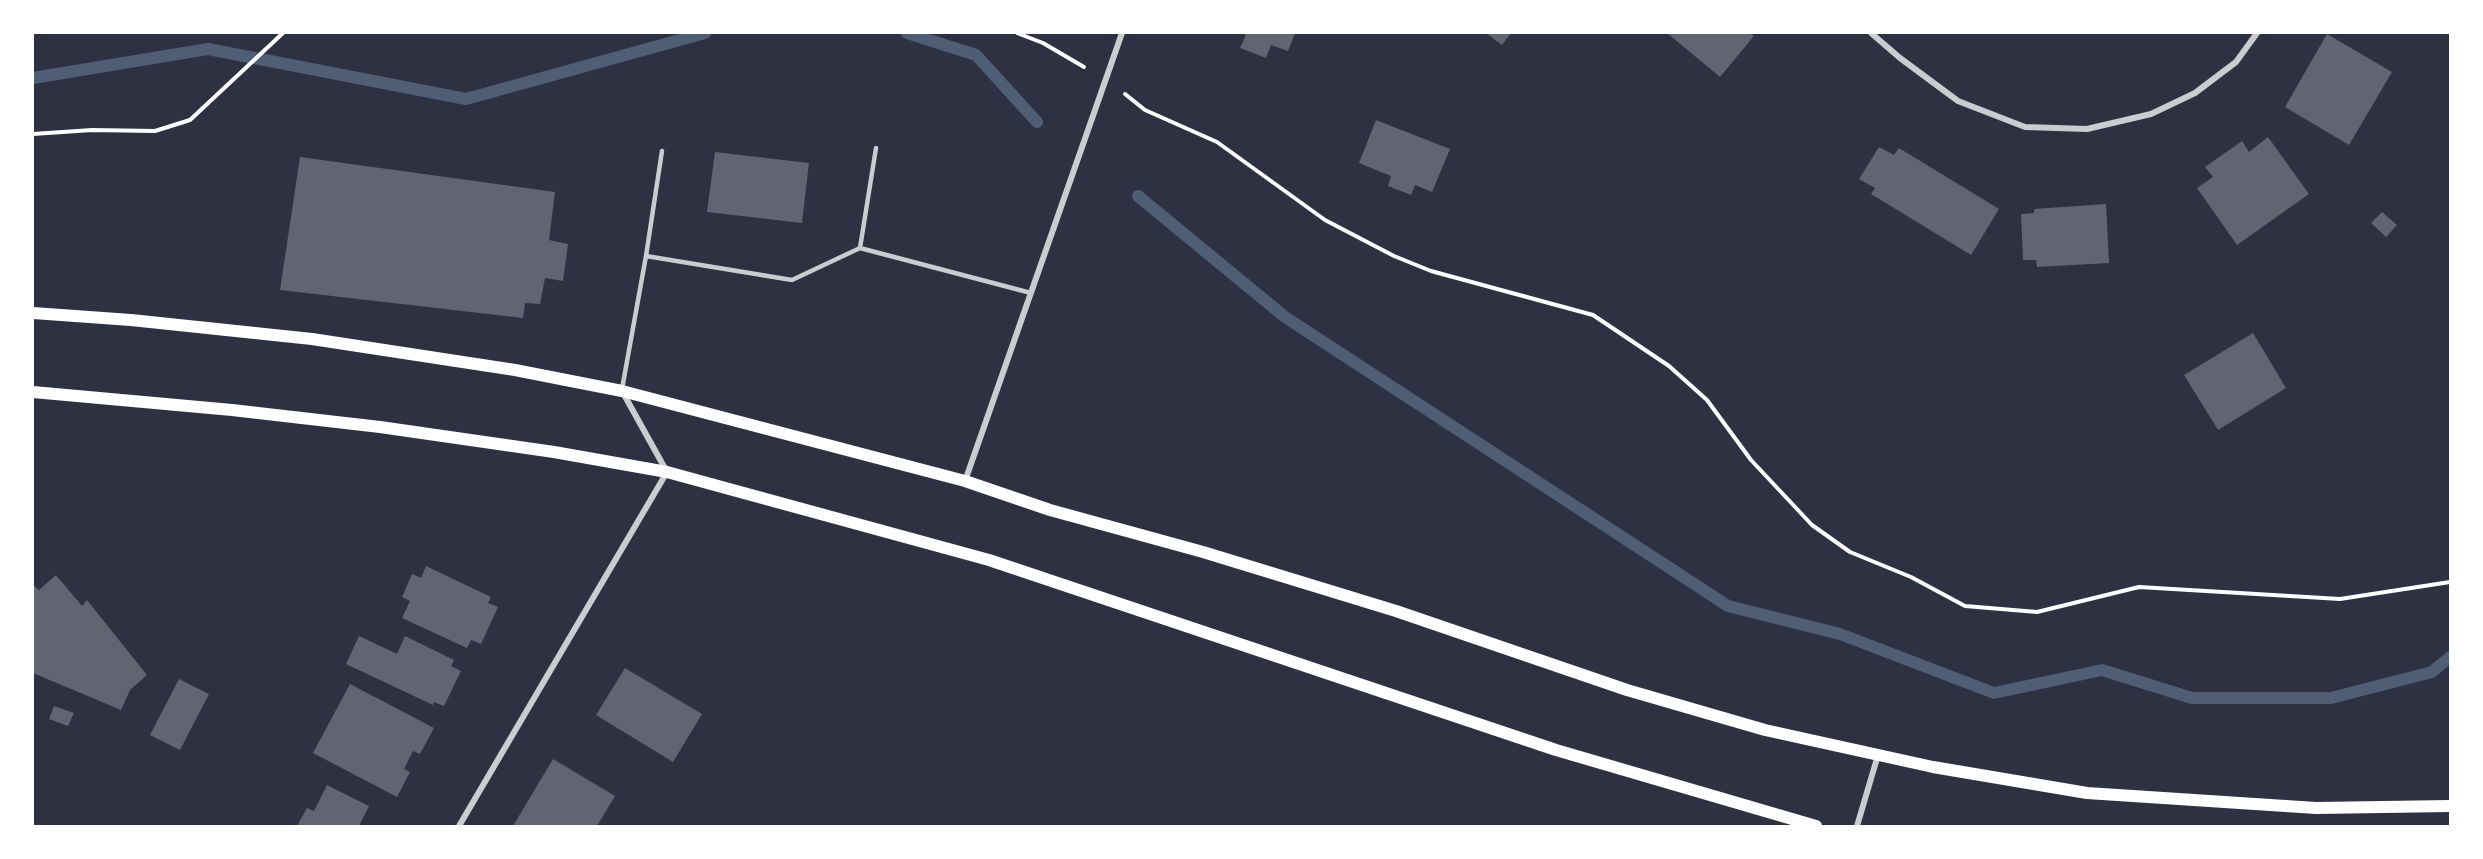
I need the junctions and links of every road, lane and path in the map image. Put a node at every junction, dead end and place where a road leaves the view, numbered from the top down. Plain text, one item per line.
1 (283, 33) edge
2 (1017, 33) edge
3 (1122, 33) edge
4 (1871, 33) edge
5 (2257, 33) edge
6 (1105, 78) junction
7 (33, 134) edge
8 (876, 148) dead end
9 (662, 151) dead end
10 (860, 249) junction
11 (646, 256) junction
12 (1031, 293) junction
13 (33, 313) edge
14 (622, 391) junction
15 (33, 392) edge
16 (667, 472) junction
17 (965, 481) junction
18 (2450, 582) edge
19 (1878, 755) junction
20 (2450, 806) edge
21 (459, 826) edge
22 (1816, 826) edge
23 (1857, 826) edge

1 - 7 path
2 - 6 path
3 - 6 street
4 - 5 street
6 - 12 street
6 - 18 path
8 - 10 lane
9 - 11 lane
10 - 11 lane
10 - 12 lane
11 - 14 lane
12 - 17 street
13 - 14 main road
14 - 16 street
14 - 17 main road
15 - 16 main road
16 - 21 street
16 - 22 main road
17 - 19 main road
19 - 20 main road
19 - 23 street

